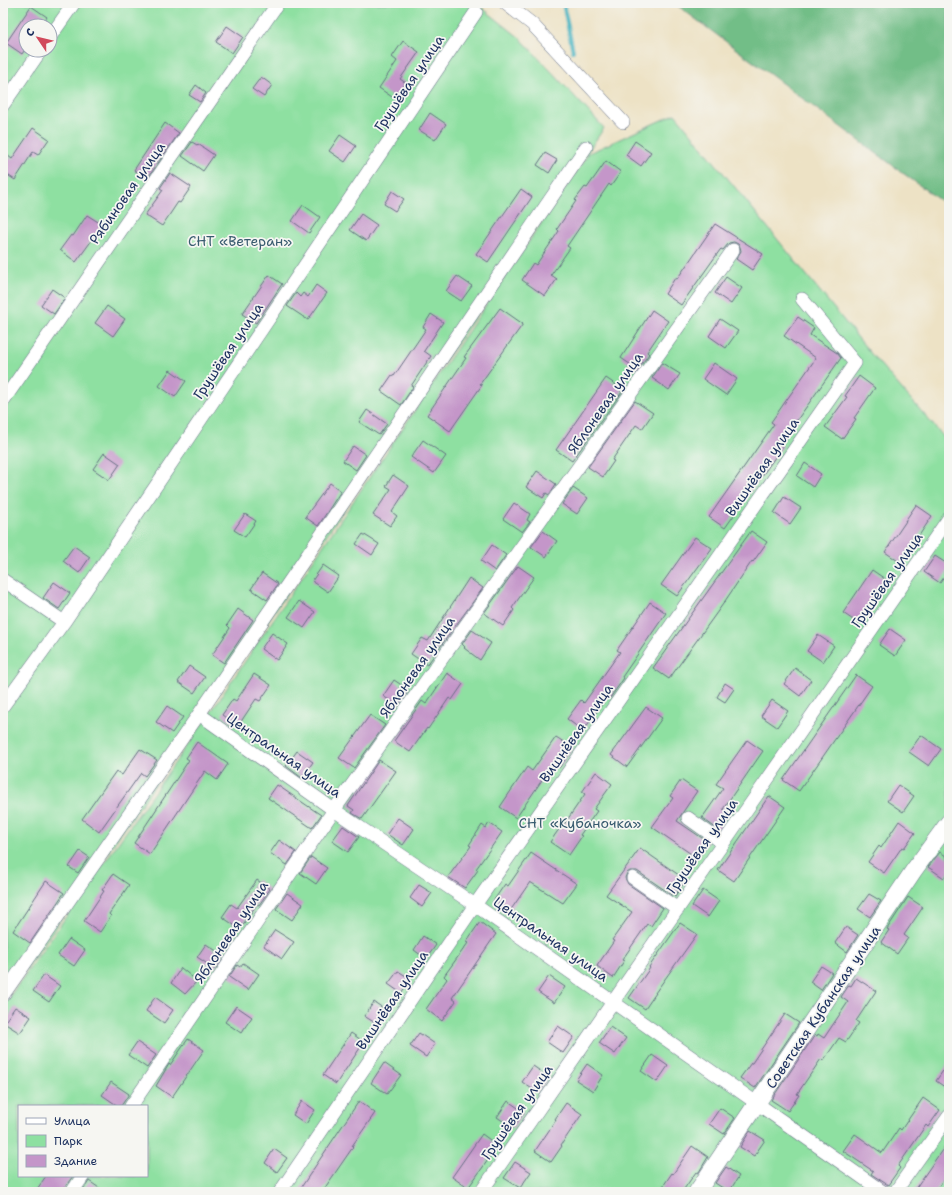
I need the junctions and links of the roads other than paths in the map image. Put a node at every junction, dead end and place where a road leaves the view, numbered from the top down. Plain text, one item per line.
1 (74, 3) edge
2 (278, 3) edge
3 (505, 3) edge
4 (476, 12) dead end
5 (58, 26) edge
6 (35, 58) edge
7 (3, 105) edge
8 (623, 122) dead end
9 (586, 147) dead end
10 (733, 250) dead end
11 (802, 299) dead end
12 (3, 401) edge
13 (949, 518) edge
14 (3, 580) edge
15 (64, 622) junction
16 (3, 706) edge
17 (199, 714) junction
18 (334, 810) junction
19 (688, 818) dead end
20 (949, 822) edge
21 (724, 843) junction
22 (633, 878) dead end
23 (475, 905) junction
24 (678, 909) junction
25 (3, 995) edge
26 (613, 1002) junction
27 (758, 1104) junction
28 (132, 1105) edge
29 (949, 1116) edge
30 (82, 1177) edge
31 (72, 1192) edge
32 (280, 1192) edge
33 (482, 1192) edge
34 (697, 1192) edge
35 (883, 1192) edge
36 (895, 1192) edge

1 - 5 street
2 - 12 street, Рябиновая улица
3 - 8 street
4 - 15 street, Грушёвая улица
6 - 7 street
9 - 17 street
10 - 18 street, Яблоневая улица
11 - 23 street, Вишнёвая улица
13 - 21 street, Грушёвая улица
14 - 15 street
15 - 16 street, Грушёвая улица
17 - 18 street, Центральная улица
17 - 25 street
18 - 23 street, Центральная улица
18 - 28 street, Яблоневая улица
19 - 21 street
20 - 27 street, Советская Кубанская улица
21 - 24 street, Грушёвая улица
22 - 24 street
23 - 26 street, Центральная улица
23 - 32 street, Вишнёвая улица
24 - 26 street, Грушёвая улица
26 - 27 street, Центральная улица
26 - 33 street, Грушёвая улица
27 - 34 street, Советская Кубанская улица
27 - 35 street, Центральная улица
29 - 36 street
30 - 31 street

